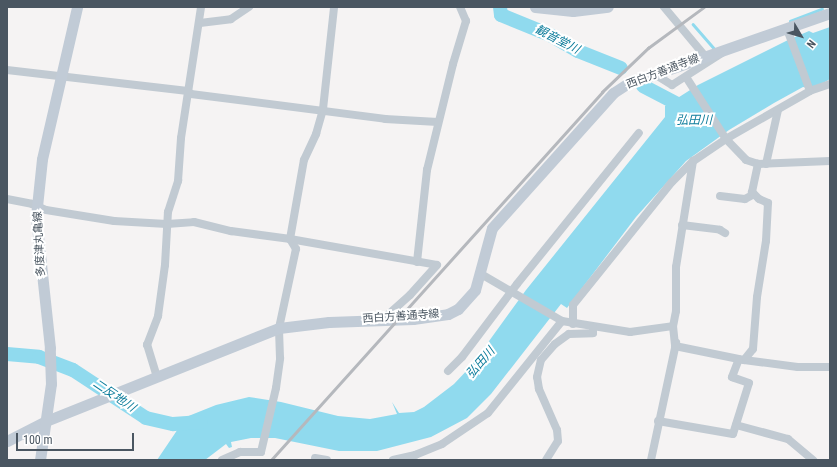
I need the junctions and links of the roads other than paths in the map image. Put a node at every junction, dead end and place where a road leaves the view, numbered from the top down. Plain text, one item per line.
1 (77, 7) edge
2 (201, 7) edge
3 (249, 7) edge
4 (334, 7) edge
5 (460, 7) edge
6 (535, 7) edge
7 (608, 7) edge
8 (664, 7) edge
9 (822, 13) edge
10 (200, 24) junction
11 (787, 31) junction
12 (724, 52) junction
13 (705, 56) junction
14 (7, 70) edge
15 (60, 75) junction
16 (656, 75) junction
17 (686, 77) junction
18 (830, 84) edge
19 (810, 88) junction
20 (188, 90) junction
21 (323, 109) junction
22 (778, 110) junction
23 (438, 122) junction
24 (640, 133) dead end
25 (726, 139) junction
26 (830, 160) edge
27 (693, 161) junction
28 (762, 164) junction
29 (754, 194) junction
30 (720, 196) dead end
31 (7, 199) edge
32 (37, 206) junction
33 (169, 224) junction
34 (682, 225) junction
35 (724, 233) dead end
36 (290, 239) junction
37 (416, 262) junction
38 (481, 274) junction
39 (514, 292) junction
40 (383, 319) junction
41 (562, 321) junction
42 (573, 324) junction
43 (673, 326) junction
44 (278, 328) junction
45 (593, 328) junction
46 (676, 342) junction
47 (741, 360) junction
48 (830, 367) edge
49 (448, 371) dead end
50 (156, 377) junction
51 (658, 421) junction
52 (46, 422) junction
53 (736, 426) junction
54 (7, 441) edge
55 (417, 458) edge
56 (40, 460) edge
57 (222, 460) edge
58 (393, 460) edge
59 (546, 460) edge
60 (651, 460) edge
61 (813, 460) edge

1 - 15 main road, 多度津丸亀線
2 - 10 street
3 - 10 street
4 - 21 street
5 - 23 street
6 - 7 main road
8 - 13 street
9 - 11 main road, 西白方善通寺線
10 - 20 street
11 - 12 main road, 西白方善通寺線
11 - 19 street
12 - 13 main road, 西白方善通寺線
12 - 17 street
13 - 16 main road, 西白方善通寺線
14 - 15 street
15 - 20 street
15 - 32 main road, 多度津丸亀線
16 - 17 street
16 - 38 main road, 西白方善通寺線
17 - 25 street
18 - 19 street
19 - 22 street
20 - 21 street
20 - 33 street
21 - 23 street
21 - 36 street
22 - 25 street
22 - 28 street
23 - 37 street
24 - 39 street
25 - 27 street
25 - 28 street
26 - 28 street
27 - 34 street
27 - 42 street
28 - 29 street
29 - 30 street
29 - 47 street
31 - 32 street
32 - 33 street
32 - 52 main road, 多度津丸亀線
33 - 36 street
33 - 50 street
34 - 35 street
34 - 43 street
36 - 37 street
36 - 44 street
37 - 40 street
38 - 39 street
38 - 40 main road, 西白方善通寺線
39 - 41 street
39 - 49 street
40 - 44 main road, 西白方善通寺線
41 - 42 street
41 - 55 street
42 - 45 street
43 - 45 street
43 - 46 street
44 - 50 main road, 西白方善通寺線
44 - 57 street
45 - 59 street
46 - 47 street
46 - 51 street
47 - 48 street
47 - 53 street
50 - 52 main road, 西白方善通寺線
51 - 53 street
51 - 60 street
52 - 54 main road, 西白方善通寺線
52 - 56 main road, 多度津丸亀線
53 - 61 street
55 - 58 street

